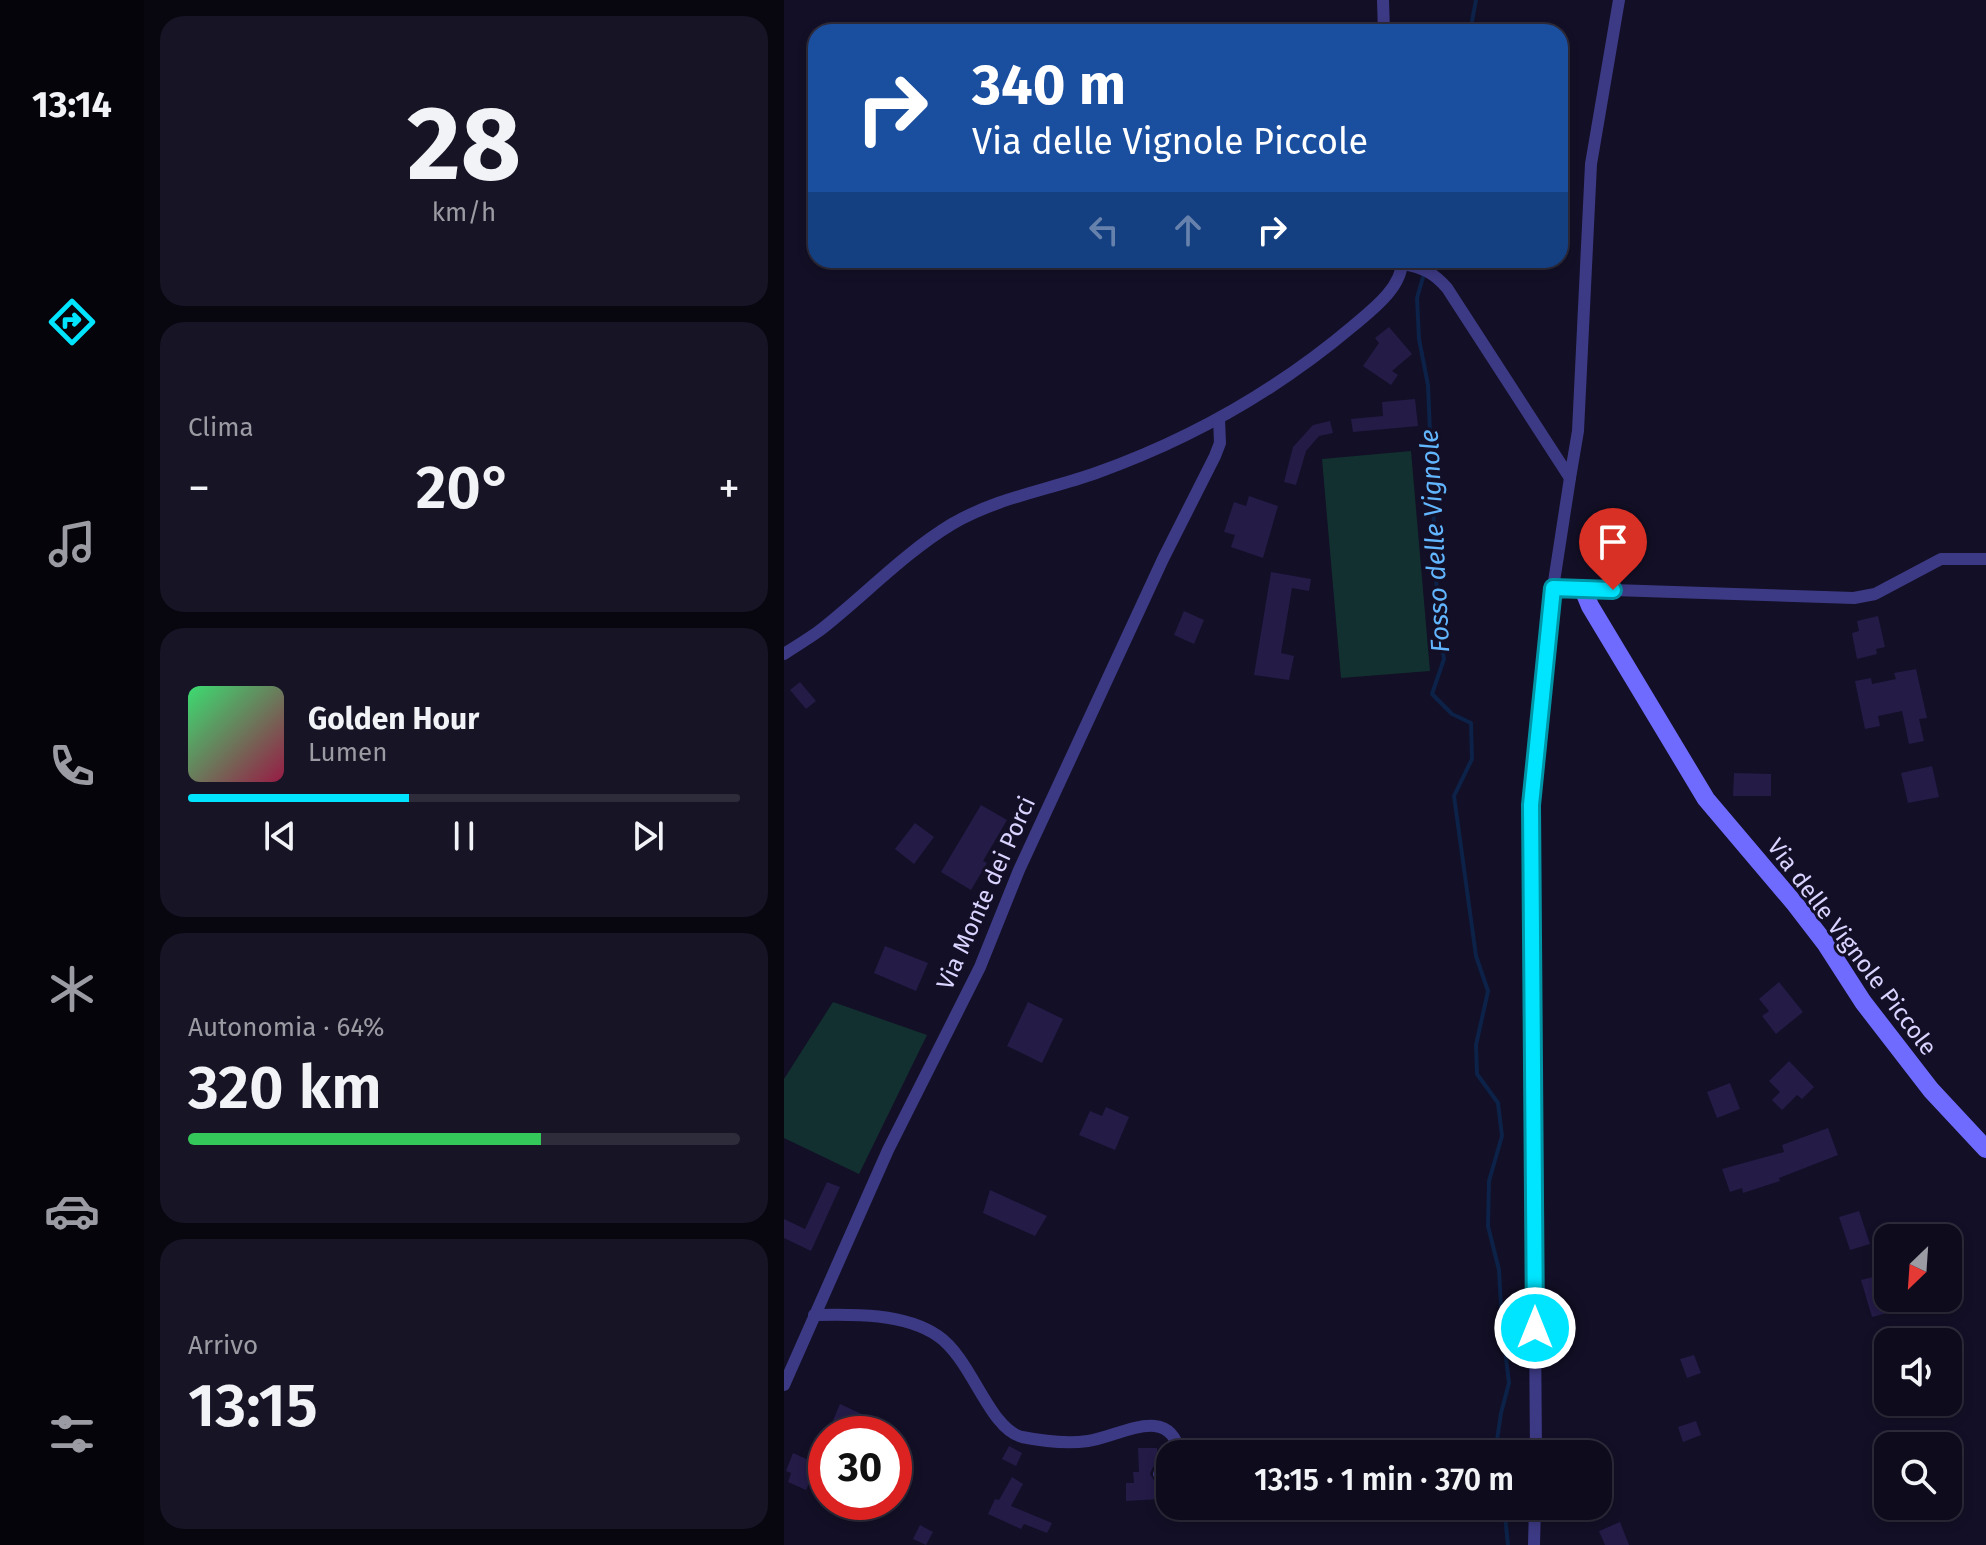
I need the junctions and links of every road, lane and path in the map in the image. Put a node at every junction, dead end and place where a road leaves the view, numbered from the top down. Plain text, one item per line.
1 (1383, 0) edge
2 (1619, 0) edge
3 (1384, 24) edge
4 (1400, 268) edge
5 (1422, 268) edge
6 (1219, 419) junction
7 (1570, 478) junction
8 (1986, 559) edge
9 (1583, 589) junction
10 (1552, 597) junction
11 (784, 654) edge
12 (1986, 1149) edge
13 (814, 1315) junction
14 (784, 1385) edge
15 (1176, 1440) edge
16 (1536, 1440) edge
17 (1535, 1520) edge
18 (1534, 1545) edge

1 - 3 street
2 - 7 street
4 - 6 street
5 - 7 street
6 - 11 street
6 - 13 street, Via Monte dei Porci
7 - 10 street
8 - 9 street
9 - 10 street
9 - 12 street, Via delle Vignole Piccole
10 - 16 street
13 - 14 street, Via Monte dei Porci
13 - 15 street
17 - 18 street

